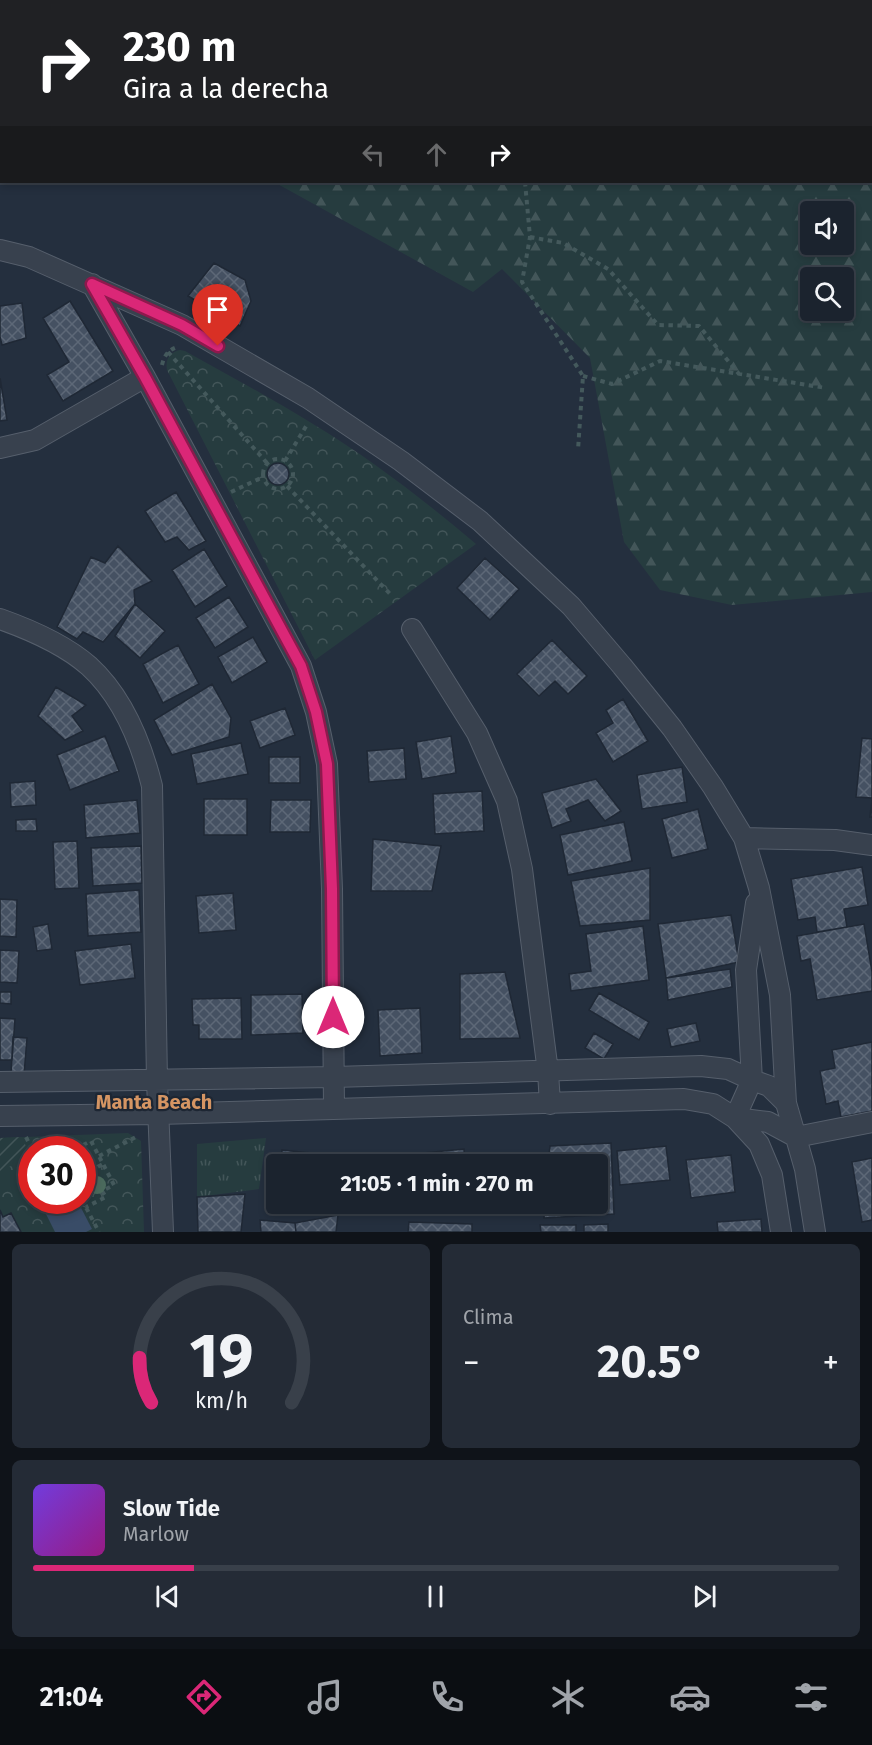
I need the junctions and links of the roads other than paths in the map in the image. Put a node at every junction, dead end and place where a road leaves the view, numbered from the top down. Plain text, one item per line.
1 (0, 250) edge
2 (92, 284) junction
3 (154, 375) junction
4 (0, 448) edge
5 (0, 619) edge
6 (412, 629) dead end
7 (744, 838) junction
8 (872, 845) edge
9 (759, 888) junction
10 (548, 1072) junction
11 (334, 1077) junction
12 (752, 1080) junction
13 (157, 1081) junction
14 (0, 1082) edge
15 (786, 1103) junction
16 (550, 1104) junction
17 (334, 1108) junction
18 (159, 1114) junction
19 (0, 1116) edge
20 (735, 1118) junction
21 (872, 1122) edge
22 (796, 1137) junction
23 (163, 1232) edge
24 (781, 1232) edge
25 (815, 1232) edge

1 - 2 street
2 - 3 street
2 - 7 street
3 - 4 street
3 - 11 street
5 - 13 street
6 - 10 street
7 - 8 street
7 - 9 street
9 - 12 street
9 - 15 street
10 - 11 street
10 - 12 street
10 - 16 street
11 - 13 street
11 - 17 street
12 - 15 street
12 - 20 street
13 - 14 street
13 - 18 street
15 - 22 street
16 - 17 street
16 - 20 street
17 - 18 street
18 - 19 street
18 - 23 street
20 - 22 street
20 - 24 street
21 - 22 street
22 - 25 street

